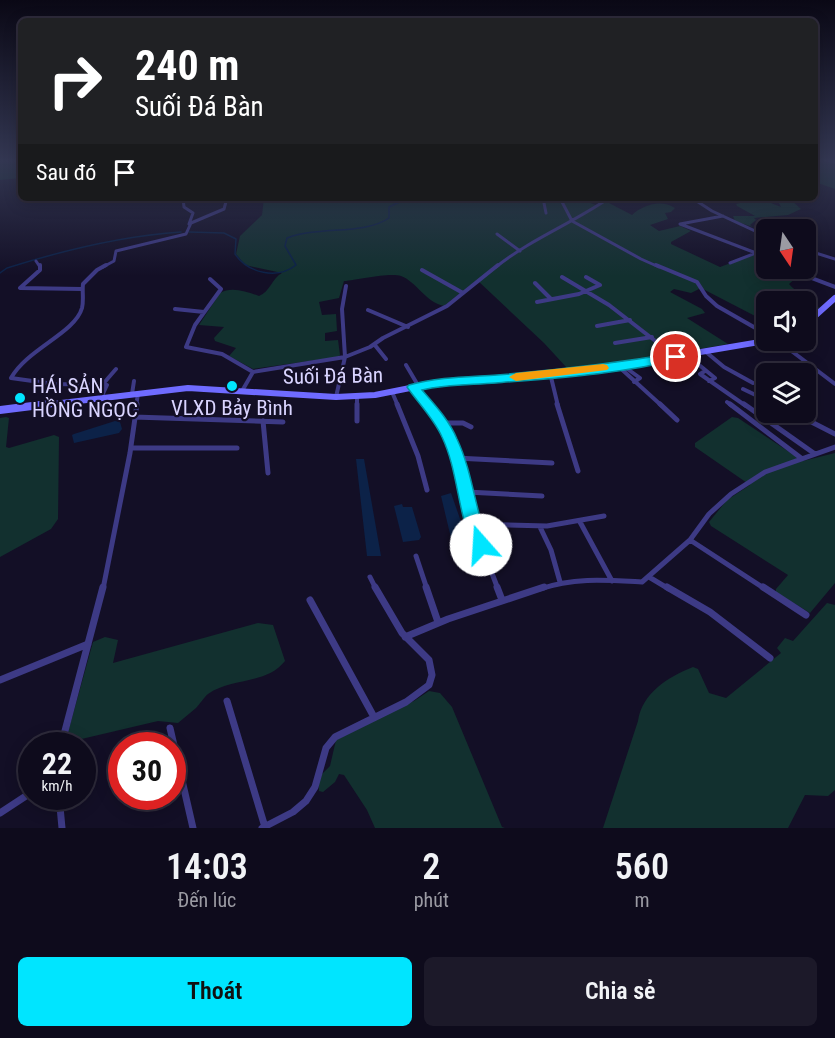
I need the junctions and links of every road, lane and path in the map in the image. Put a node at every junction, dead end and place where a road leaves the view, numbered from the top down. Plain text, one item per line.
1 (183, 201) edge
2 (226, 201) edge
3 (544, 201) edge
4 (562, 201) edge
5 (604, 201) edge
6 (697, 201) edge
7 (546, 213) dead end
8 (723, 216) junction
9 (572, 220) junction
10 (189, 225) junction
11 (756, 231) edge
12 (496, 234) dead end
13 (520, 251) junction
14 (756, 253) joint
15 (816, 253) edge
16 (835, 259) edge
17 (36, 261) dead end
18 (730, 262) dead end
19 (422, 270) dead end
20 (562, 277) dead end
21 (586, 277) dead end
22 (210, 279) dead end
23 (814, 279) edge
24 (535, 283) dead end
25 (346, 286) dead end
26 (835, 287) edge
27 (82, 289) junction
28 (588, 291) junction
29 (463, 293) junction
30 (835, 298) edge
31 (551, 299) junction
32 (537, 302) dead end
33 (175, 309) dead end
34 (368, 310) dead end
35 (204, 312) junction
36 (816, 315) edge
37 (630, 320) junction
38 (597, 326) dead end
39 (408, 327) junction
40 (756, 328) edge
41 (652, 337) junction
42 (615, 343) dead end
43 (756, 343) edge
44 (374, 344) junction
45 (792, 351) edge
46 (706, 352) junction
47 (687, 355) junction
48 (345, 357) junction
49 (676, 357) junction
50 (386, 359) dead end
51 (406, 365) dead end
52 (620, 366) junction
53 (116, 369) dead end
54 (253, 372) junction
55 (550, 373) junction
56 (134, 381) dead end
57 (753, 383) dead end
58 (103, 384) junction
59 (835, 384) edge
60 (416, 387) junction
61 (743, 389) dead end
62 (242, 391) junction
63 (392, 392) junction
64 (135, 394) junction
65 (756, 395) edge
66 (357, 396) junction
67 (336, 397) junction
68 (101, 398) junction
69 (727, 402) dead end
70 (0, 410) edge
71 (134, 417) junction
72 (677, 420) dead end
73 (263, 421) junction
74 (357, 421) dead end
75 (284, 422) dead end
76 (441, 423) junction
77 (814, 423) edge
78 (471, 427) dead end
79 (835, 434) edge
80 (835, 447) edge
81 (131, 448) junction
82 (237, 448) dead end
83 (815, 454) junction
84 (456, 458) junction
85 (801, 458) junction
86 (552, 463) dead end
87 (578, 471) dead end
88 (268, 473) dead end
89 (427, 490) dead end
90 (467, 492) junction
91 (542, 496) dead end
92 (604, 516) dead end
93 (580, 522) junction
94 (472, 524) junction
95 (540, 527) junction
96 (690, 540) junction
97 (416, 556) dead end
98 (370, 577) dead end
99 (649, 577) junction
100 (612, 581) junction
101 (560, 582) junction
102 (310, 600) dead end
103 (502, 600) junction
104 (806, 615) dead end
105 (438, 622) junction
106 (405, 637) junction
107 (88, 644) junction
108 (770, 658) dead end
109 (0, 680) edge
110 (226, 701) dead end
111 (374, 717) junction
112 (170, 728) dead end
113 (65, 732) edge
114 (18, 801) edge
115 (60, 810) edge
116 (0, 813) edge
117 (263, 827) edge
118 (62, 828) edge
119 (193, 828) edge

1 - 10 street
2 - 10 street
3 - 7 street
4 - 9 street
5 - 9 street
6 - 8 street
8 - 11 street
8 - 14 street
9 - 13 street
9 - 40 street
10 - 27 street
12 - 13 street
13 - 29 street
14 - 18 street
15 - 16 street
17 - 27 street
19 - 29 street
20 - 28 street
21 - 28 street
22 - 35 street
23 - 26 street
24 - 31 street
25 - 48 street
27 - 58 street
28 - 31 street
28 - 37 street
29 - 39 street
30 - 36 street
31 - 32 street
33 - 35 street
34 - 39 street
35 - 54 street
37 - 38 street
37 - 41 street
39 - 44 street
41 - 42 street
41 - 49 street
43 - 46 street, Suối Đá Bàn
44 - 48 street
44 - 50 street
45 - 59 street
46 - 47 street, Suối Đá Bàn
46 - 57 street
47 - 49 street, Suối Đá Bàn
47 - 83 street
48 - 54 street
48 - 67 street
49 - 52 street, Suối Đá Bàn
51 - 60 street
52 - 55 street, Suối Đá Bàn
52 - 72 street
53 - 58 street
54 - 62 street
55 - 60 street, Suối Đá Bàn
55 - 87 street
56 - 64 street
58 - 68 street
60 - 63 street, Suối Đá Bàn
60 - 76 street
61 - 65 street
62 - 64 street, Suối Đá Bàn
62 - 67 street, Suối Đá Bàn
63 - 66 street, Suối Đá Bàn
63 - 89 street
64 - 68 street, Suối Đá Bàn
64 - 71 street
66 - 67 street, Suối Đá Bàn
66 - 74 street
68 - 70 street, Suối Đá Bàn
69 - 85 street
71 - 73 street
71 - 81 street
73 - 75 street
73 - 88 street
76 - 78 street
76 - 84 street
77 - 79 street
80 - 83 street
81 - 82 street
81 - 107 street
83 - 85 street
84 - 86 street
84 - 90 street
85 - 96 street
90 - 91 street
90 - 94 street
92 - 93 street
93 - 95 street
93 - 100 street
94 - 95 street
94 - 103 street
95 - 101 street
96 - 99 street
96 - 104 street
97 - 105 street
98 - 106 street
99 - 100 street
99 - 108 street
100 - 101 street
101 - 103 street
102 - 111 street
103 - 105 street
105 - 106 street
106 - 111 street
107 - 109 street
107 - 113 street
110 - 117 street
111 - 117 street
112 - 119 street
114 - 116 street
115 - 118 street

